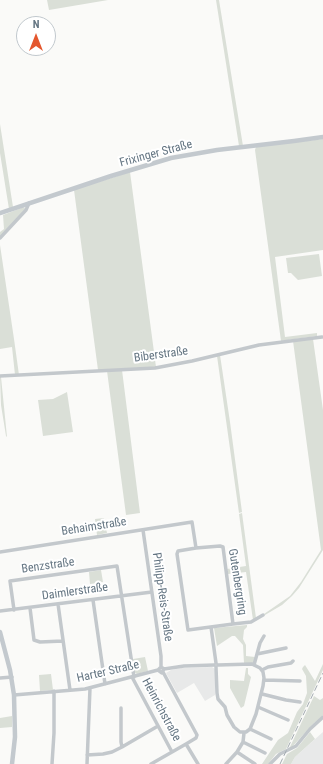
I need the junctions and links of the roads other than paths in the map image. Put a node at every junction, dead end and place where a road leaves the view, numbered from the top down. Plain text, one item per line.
1 (323, 137) edge
2 (29, 203) junction
3 (0, 213) edge
4 (0, 238) edge
5 (322, 337) dead end
6 (0, 376) edge
7 (143, 530) junction
8 (196, 548) junction
9 (0, 552) edge
10 (117, 566) joint
11 (152, 592) junction
12 (122, 596) junction
13 (93, 600) junction
14 (58, 604) junction
15 (30, 608) junction
16 (14, 610) junction
17 (0, 611) edge
18 (263, 615) dead end
19 (233, 624) junction
20 (211, 627) junction
21 (0, 632) edge
22 (264, 636) dead end
23 (63, 641) junction
24 (2, 646) edge
25 (286, 648) dead end
26 (257, 654) junction
27 (293, 661) dead end
28 (216, 665) junction
29 (254, 665) junction
30 (161, 670) junction
31 (262, 670) junction
32 (12, 677) junction
33 (133, 677) junction
34 (0, 678) edge
35 (264, 680) junction
36 (300, 681) dead end
37 (105, 684) junction
38 (90, 688) junction
39 (70, 690) junction
40 (54, 691) junction
41 (262, 694) junction
42 (14, 695) junction
43 (300, 702) dead end
44 (258, 707) junction
45 (121, 708) dead end
46 (323, 717) edge
47 (288, 720) dead end
48 (158, 726) junction
49 (250, 729) junction
50 (244, 733) junction
51 (271, 739) dead end
52 (243, 742) junction
53 (186, 744) junction
54 (122, 747) junction
55 (172, 752) junction
56 (237, 752) junction
57 (265, 753) dead end
58 (87, 755) junction
59 (12, 764) edge
60 (52, 764) edge
61 (87, 764) edge
62 (151, 764) edge
63 (198, 764) edge
64 (226, 764) edge
65 (255, 764) edge
66 (270, 764) edge

1 - 2 street, Frixinger Straße
2 - 3 street, Frixinger Straße
2 - 4 street
5 - 6 street, Biberstraße
7 - 8 street, Behaimstraße
7 - 9 street, Behaimstraße
7 - 11 street, Philipp-Reis-Straße
8 - 19 street, Gutenbergring
8 - 20 street, Gutenbergring
10 - 12 street, Heinrichstraße
10 - 16 street, Benzstraße
11 - 12 street, Daimlerstraße
11 - 30 street, Philipp-Reis-Straße
12 - 13 street, Daimlerstraße
12 - 33 street, Heinrichstraße
13 - 14 street, Daimlerstraße
13 - 37 street
14 - 15 street, Daimlerstraße
14 - 23 street
15 - 16 street, Daimlerstraße
15 - 23 street
16 - 17 street, Daimlerstraße
18 - 19 street, Gutenbergring
19 - 20 street, Gutenbergring
20 - 28 street
21 - 24 street
22 - 26 street
23 - 39 street
24 - 32 street
25 - 26 street
26 - 29 street
27 - 31 street
28 - 29 street, Harter Straße
28 - 30 street, Harter Straße
28 - 50 street
29 - 31 street
30 - 33 street, Harter Straße
30 - 53 street
31 - 35 street
32 - 34 street
32 - 42 street
33 - 37 street, Harter Straße
33 - 48 street, Heinrichstraße
35 - 36 street
35 - 41 street
37 - 38 street, Harter Straße
38 - 39 street, Harter Straße
38 - 58 street
39 - 40 street, Harter Straße
40 - 42 street, Harter Straße
40 - 60 street
41 - 43 street
41 - 44 street
42 - 59 street
44 - 47 street
44 - 49 street
45 - 54 street
46 - 66 street
48 - 54 street
48 - 55 street, Heinrichstraße
49 - 50 street
49 - 51 street
50 - 52 street
52 - 56 street
52 - 57 street
53 - 55 street
53 - 63 street
54 - 58 street
55 - 62 street
56 - 64 street
56 - 65 street
58 - 61 street

